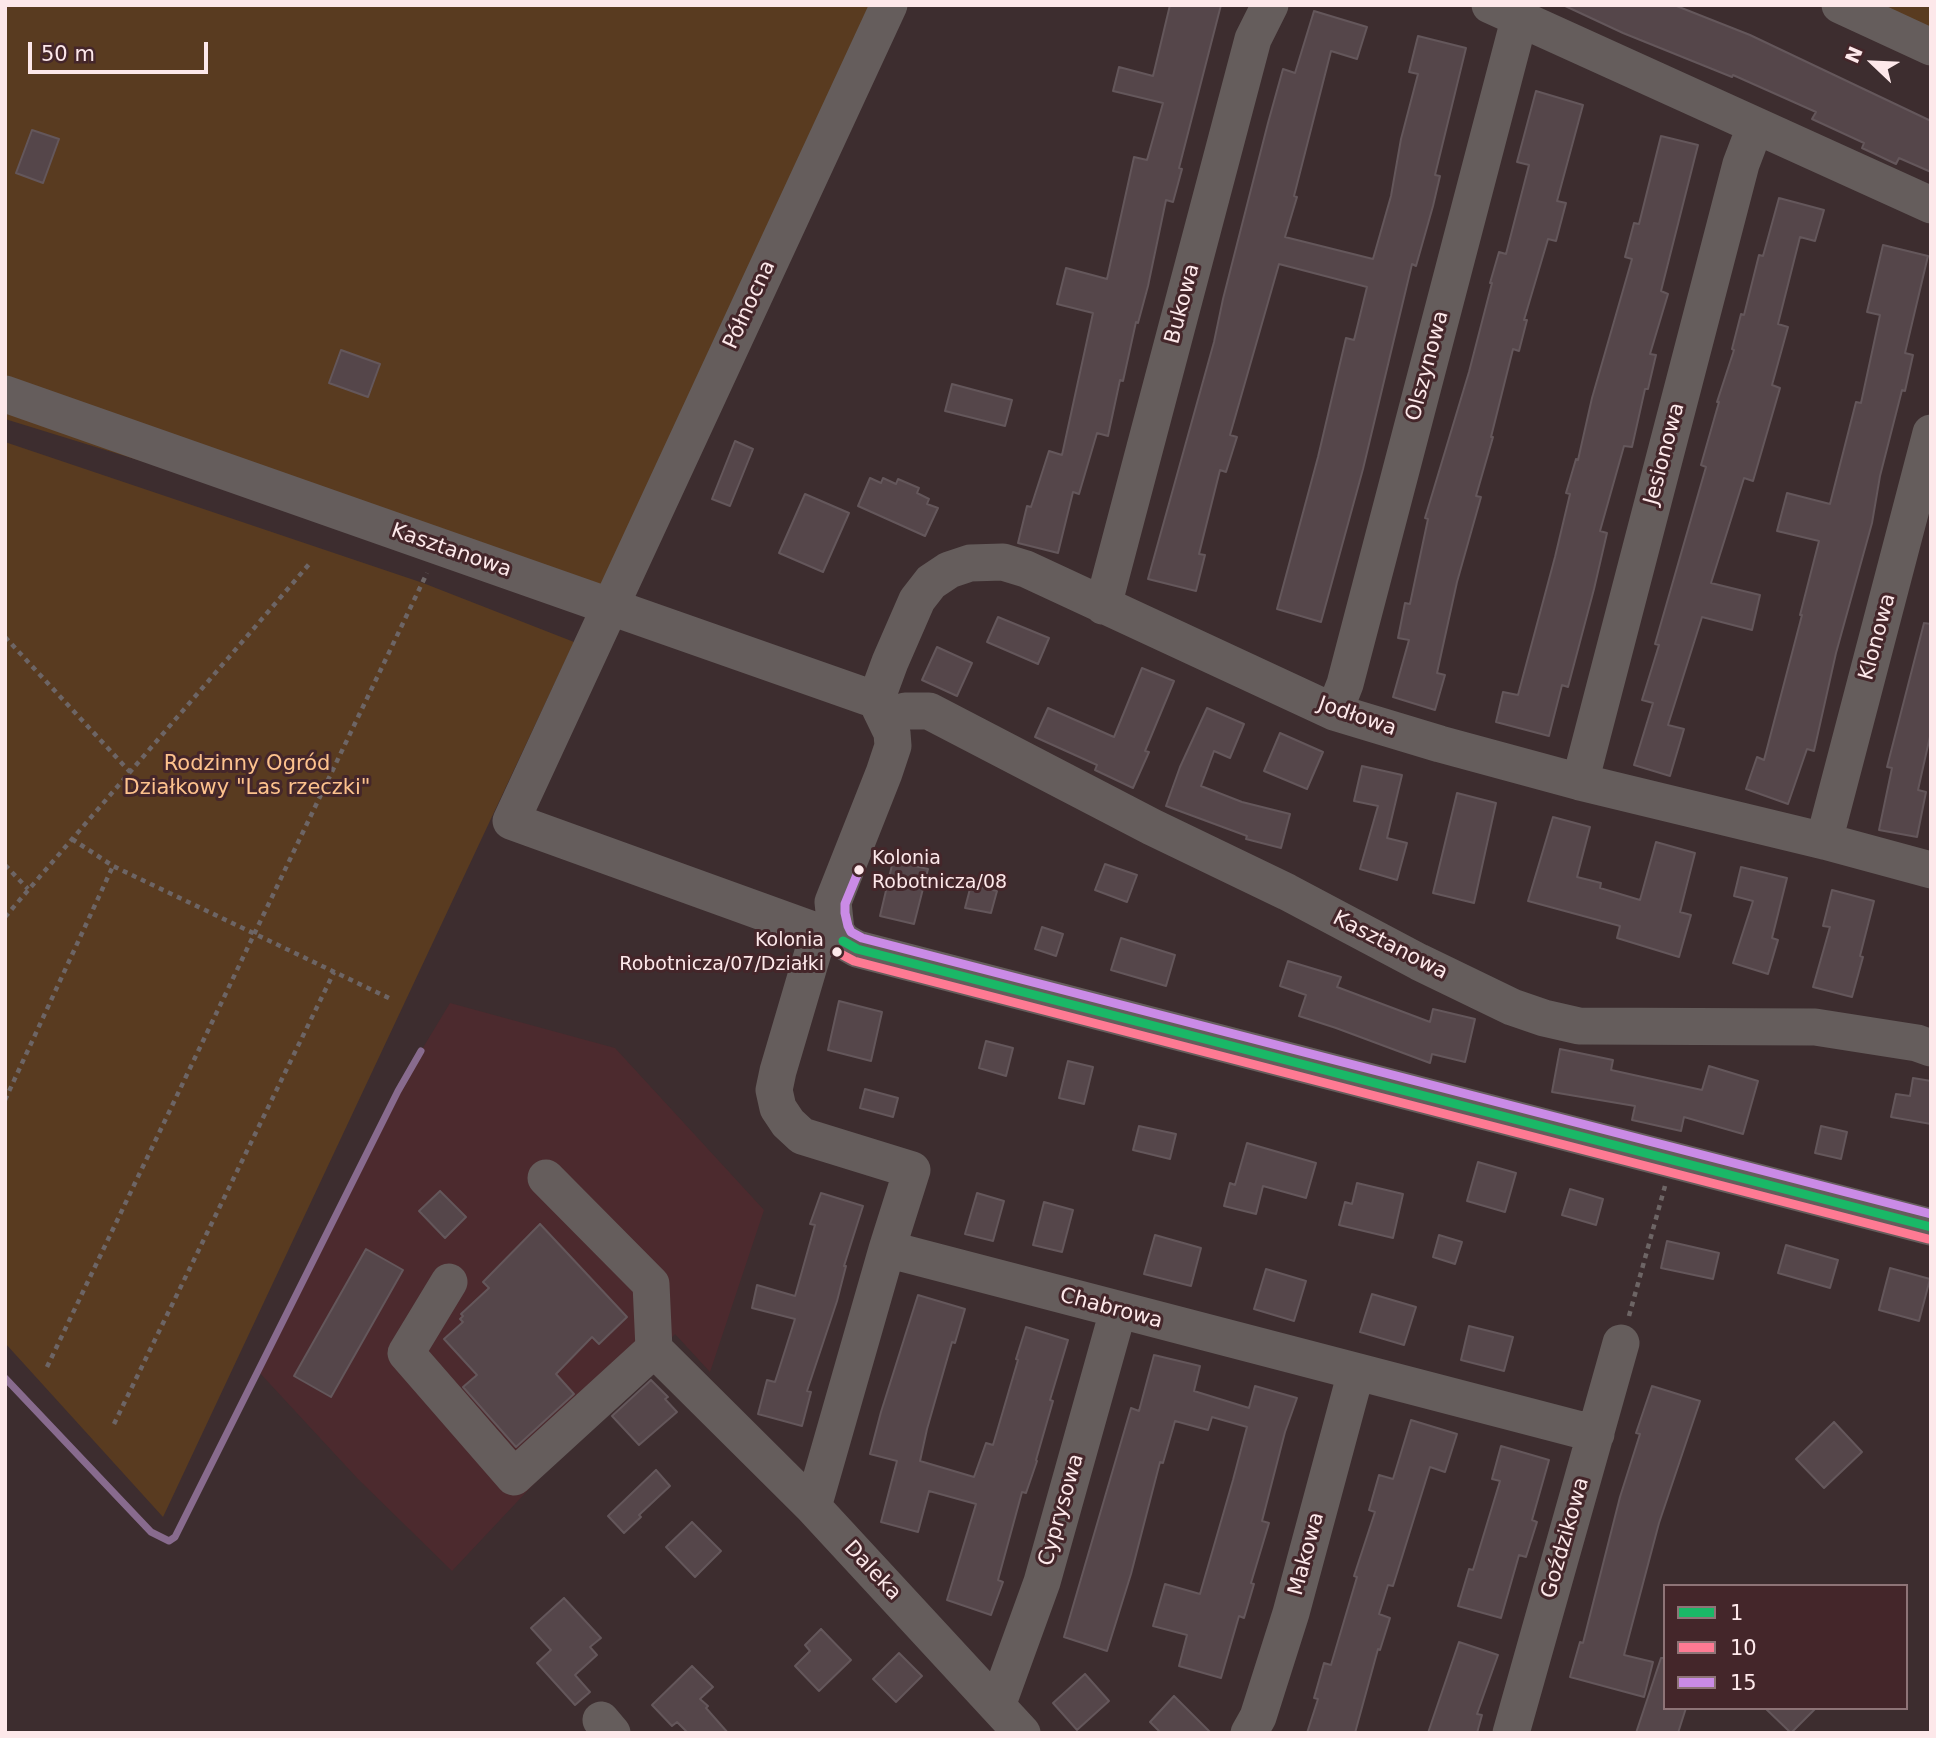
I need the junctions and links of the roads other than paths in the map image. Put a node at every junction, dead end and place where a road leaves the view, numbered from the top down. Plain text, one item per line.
1 (889, 5) edge
2 (1270, 5) edge
3 (1840, 5) edge
4 (1505, 12) edge
5 (1931, 47) edge
6 (1755, 127) junction
7 (1931, 205) edge
8 (5, 394) edge
9 (1931, 433) edge
10 (611, 606) junction
11 (1103, 606) junction
12 (882, 709) junction
13 (1334, 712) junction
14 (1580, 782) junction
15 (1824, 841) junction
16 (1931, 870) edge
17 (831, 937) junction
18 (1931, 1048) edge
19 (546, 1178) dead end
20 (1931, 1227) edge
21 (887, 1249) junction
22 (450, 1282) dead end
23 (1118, 1311) junction
24 (1621, 1343) road end
25 (654, 1349) junction
26 (1356, 1373) junction
27 (1596, 1434) junction
28 (813, 1507) junction
29 (997, 1706) junction
30 (1022, 1733) edge
31 (1249, 1733) edge
32 (1511, 1733) edge

1 - 10 street, Północna
2 - 11 street, Bukowa
3 - 5 street
4 - 6 street
4 - 13 street, Olszynowa
6 - 7 street
6 - 14 street, Jesionowa
8 - 10 street, Kasztanowa
9 - 15 street, Klonowa
10 - 12 street, Kasztanowa
10 - 17 street, Północna
11 - 12 street, Jodłowa
11 - 13 street, Jodłowa
12 - 17 street
12 - 18 street, Kasztanowa
13 - 14 street, Jodłowa
14 - 15 street, Jodłowa
15 - 16 street, Jodłowa
17 - 20 street
17 - 21 street
19 - 25 street
21 - 23 street, Chabrowa
21 - 28 street
22 - 25 street
23 - 26 street, Chabrowa
23 - 29 street, Cyprysowa
24 - 27 street, Goździkowa
25 - 28 street, Daleka
26 - 27 street, Chabrowa
26 - 31 street, Makowa
27 - 32 street, Goździkowa
28 - 29 street, Daleka
29 - 30 street, Daleka

